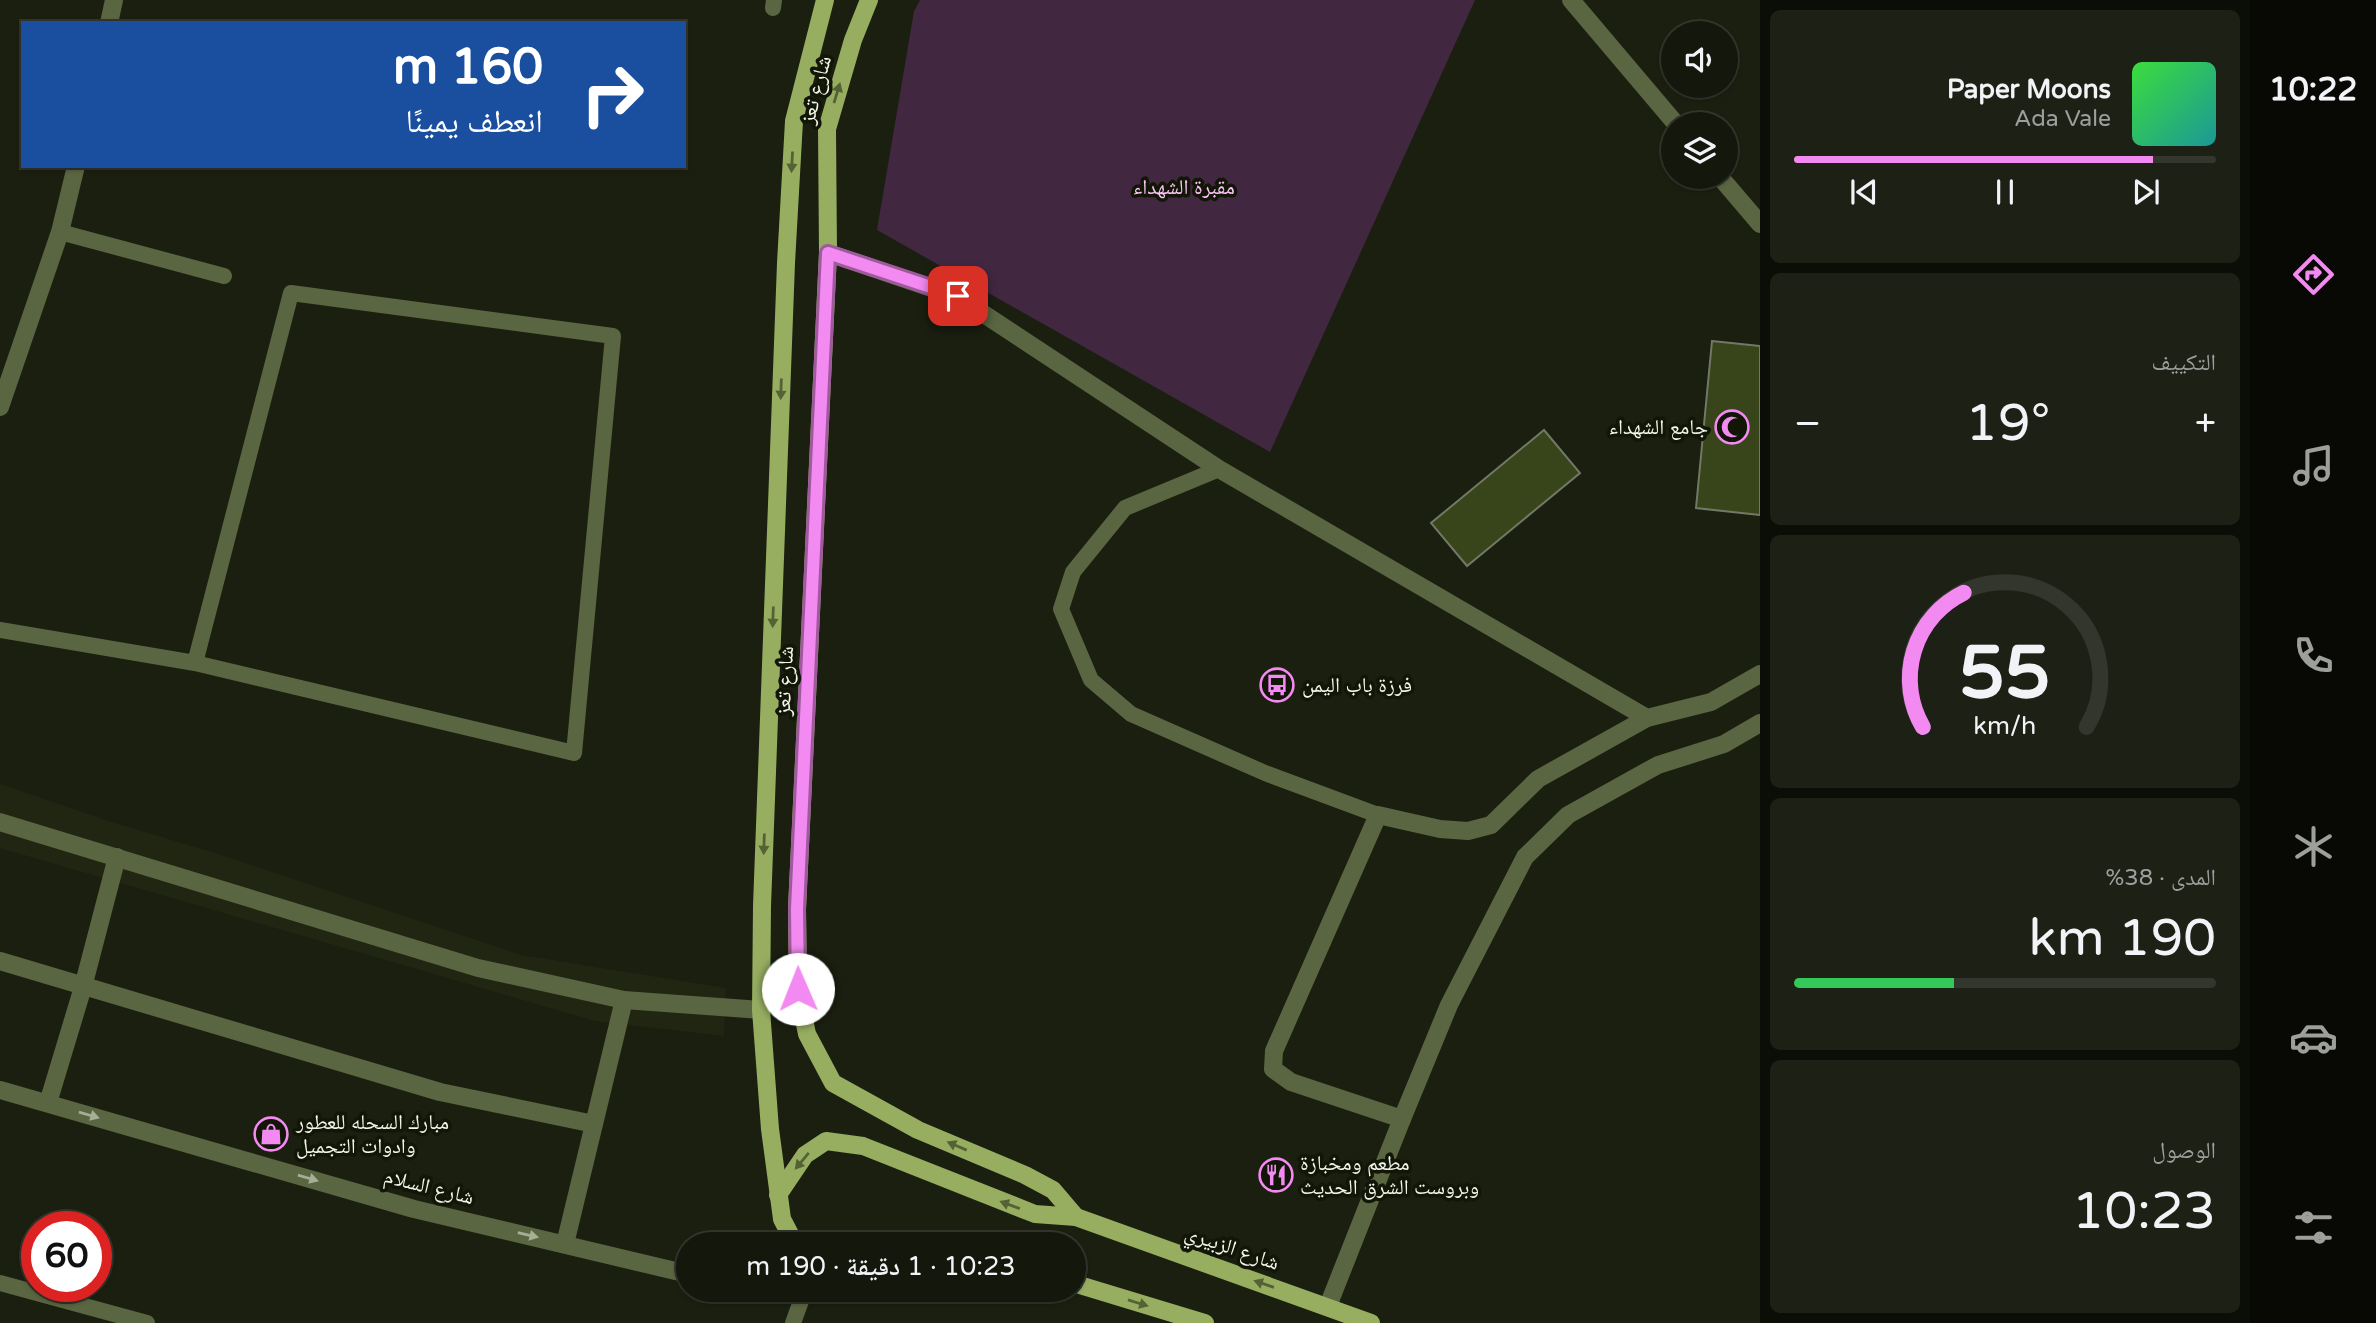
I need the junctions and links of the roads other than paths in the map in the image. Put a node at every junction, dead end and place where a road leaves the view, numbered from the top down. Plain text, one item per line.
1 (114, 0) edge
2 (825, 0) edge
3 (869, 0) edge
4 (1572, 0) edge
5 (109, 21) edge
6 (1666, 112) edge
7 (76, 168) edge
8 (1730, 189) edge
9 (1760, 224) edge
10 (60, 232) junction
11 (828, 253) junction
12 (224, 276) dead end
13 (0, 407) edge
14 (1219, 469) junction
15 (0, 629) edge
16 (195, 663) junction
17 (1760, 674) edge
18 (1647, 718) junction
19 (1760, 723) edge
20 (1378, 815) junction
21 (0, 822) edge
22 (117, 857) junction
23 (0, 961) edge
24 (83, 987) junction
25 (624, 1000) junction
26 (761, 1010) junction
27 (0, 1090) edge
28 (48, 1103) junction
29 (1402, 1119) junction
30 (594, 1124) junction
31 (778, 1195) junction
32 (1076, 1217) junction
33 (789, 1232) edge
34 (565, 1244) junction
35 (676, 1270) edge
36 (0, 1283) edge
37 (1086, 1287) edge
38 (801, 1302) edge
39 (1328, 1306) junction
40 (146, 1323) edge
41 (793, 1323) edge
42 (1205, 1323) edge
43 (1371, 1323) edge

1 - 5 street
2 -> 26 main road, شارع تعز
11 -> 3 main road, شارع تعز
4 - 6 street
7 - 10 street
8 - 9 street
10 - 12 lane
10 - 13 street
11 - 14 street
32 -> 11 main road, شارع تعز
14 - 18 street
14 - 20 lane
15 - 16 lane
16 - 16 lane
17 - 18 street
18 - 20 street
19 - 29 street
20 - 29 street
21 - 22 street
22 - 24 street
22 - 25 street
23 - 24 street
24 - 28 street
24 - 30 street
25 - 26 street
25 - 30 street
26 - 31 main road, شارع تعز
27 - 28 street, شارع السلام
28 -> 34 street, شارع السلام
29 - 39 street
30 - 34 street
32 -> 31 main road
31 - 33 main road, شارع تعز
39 -> 32 main road, شارع الزبيري
34 - 35 street, شارع السلام
36 - 40 lane
37 -> 42 main road
38 - 41 lane
39 - 43 main road, شارع الزبيري

